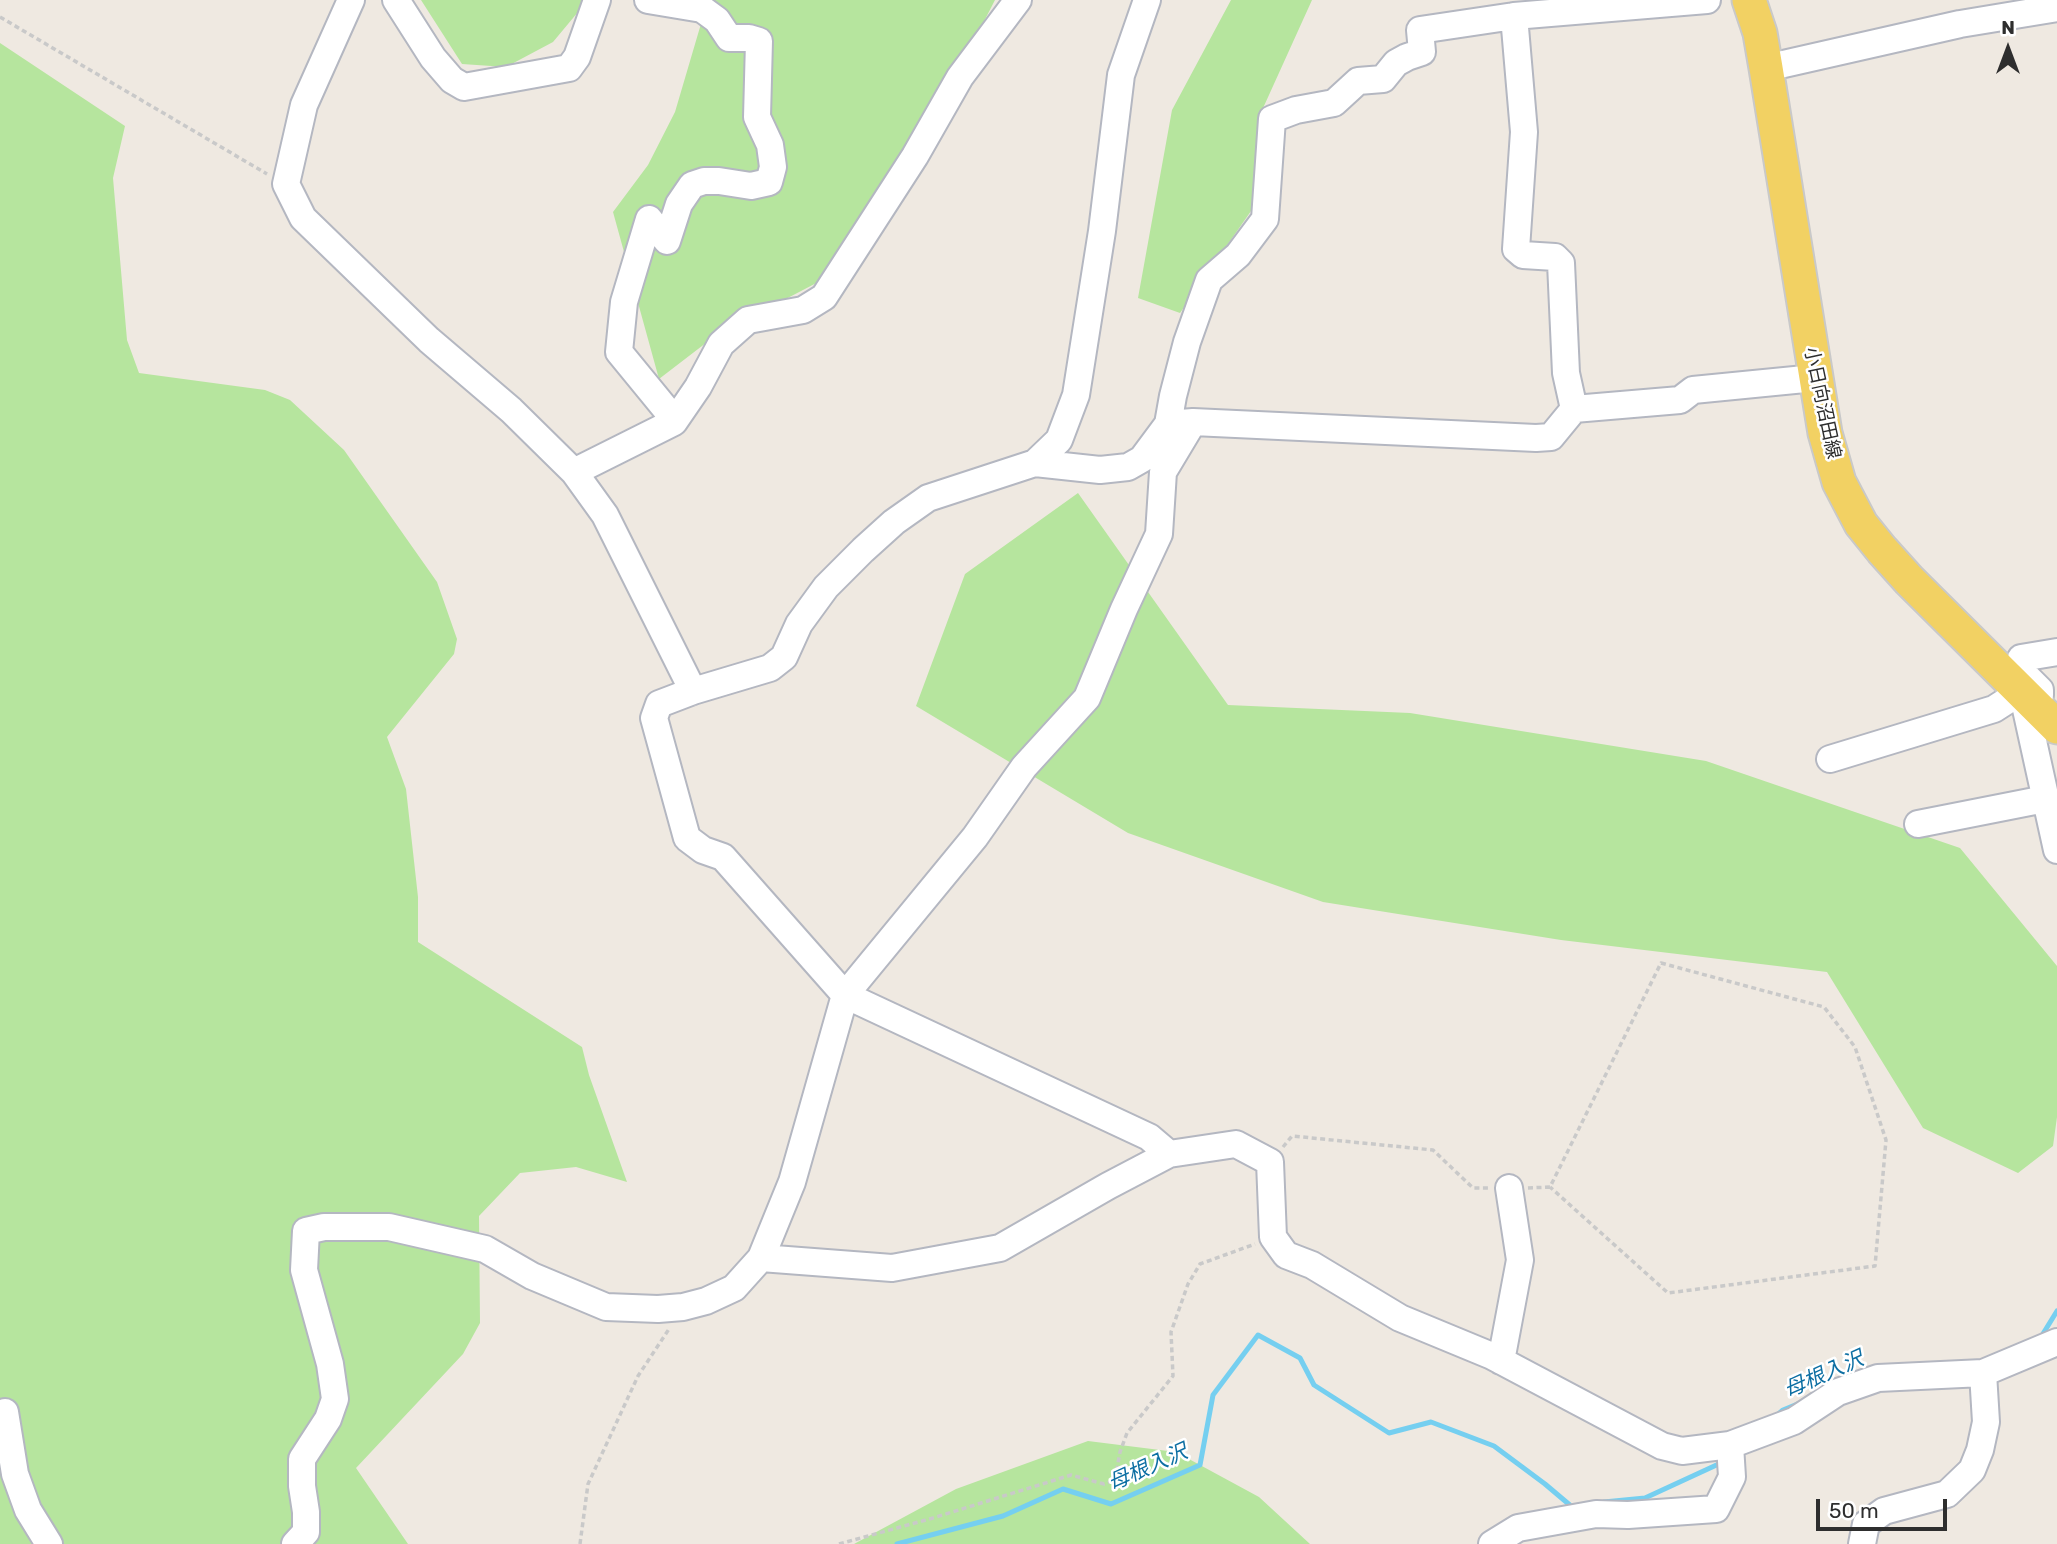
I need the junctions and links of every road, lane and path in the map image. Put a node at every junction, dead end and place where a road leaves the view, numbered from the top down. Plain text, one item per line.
1 (351, 0) edge
2 (396, 0) edge
3 (597, 0) edge
4 (648, 0) edge
5 (1018, 0) edge
6 (1707, 0) edge
7 (1749, 0) edge
8 (1141, 2) edge
9 (2057, 8) edge
10 (1514, 16) junction
11 (0, 17) edge
12 (1766, 68) junction
13 (286, 184) junction
14 (1815, 378) junction
15 (1574, 409) junction
16 (674, 422) junction
17 (1180, 423) junction
18 (1035, 463) junction
19 (574, 472) junction
20 (2057, 652) edge
21 (693, 691) junction
22 (2040, 709) edge
23 (1830, 759) dead end
24 (2045, 799) junction
25 (1919, 824) dead end
26 (2057, 850) edge
27 (845, 995) junction
28 (1169, 1154) junction
29 (1270, 1162) junction
30 (1550, 1187) junction
31 (1509, 1188) junction
32 (1273, 1237) junction
33 (761, 1258) junction
34 (683, 1307) junction
35 (2056, 1340) edge
36 (1501, 1361) junction
37 (1983, 1374) junction
38 (5, 1412) dead end
39 (1730, 1446) junction
40 (49, 1544) edge
41 (295, 1544) edge
42 (580, 1544) edge
43 (839, 1544) edge
44 (1492, 1544) edge
45 (1861, 1544) edge

1 - 13 street
2 - 3 street
4 - 16 street
5 - 16 street
6 - 10 street
7 - 12 main road, 小日向沼田線
8 - 18 street
9 - 12 street
10 - 15 street
10 - 17 street
11 - 13 path
12 - 14 main road, 小日向沼田線
13 - 19 street
14 - 15 street
14 - 22 main road, 小日向沼田線
15 - 17 street
16 - 19 street
17 - 18 street
17 - 27 street
18 - 21 street
19 - 21 street
20 - 22 street
21 - 27 street
22 - 23 street
22 - 24 street
24 - 25 street
24 - 26 street
27 - 28 street
27 - 33 street
28 - 29 street
28 - 33 street
29 - 31 path
29 - 32 street
30 - 30 path
30 - 31 path
31 - 36 street
32 - 36 street
32 - 43 path
33 - 34 street
34 - 41 street
34 - 42 path
35 - 37 street
36 - 39 street
37 - 39 street
37 - 45 street
38 - 40 street
39 - 44 street

